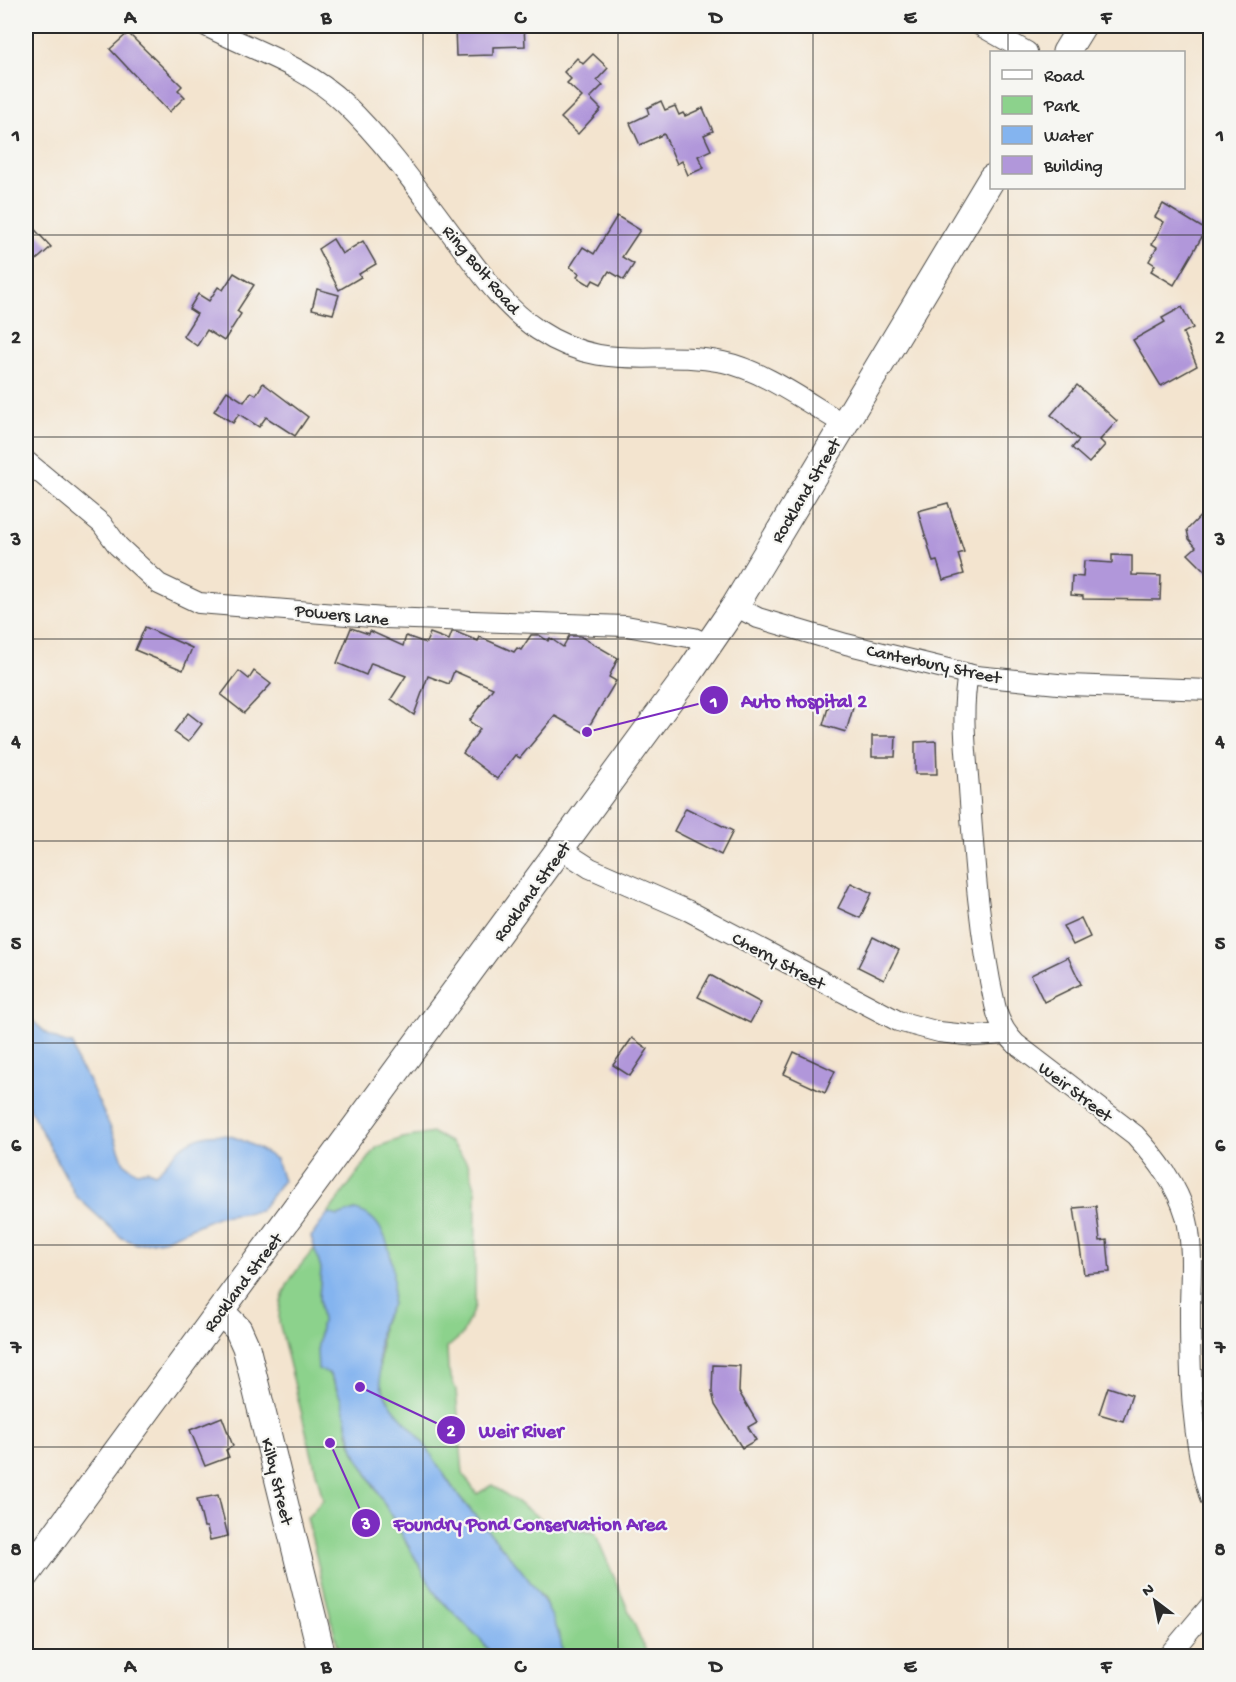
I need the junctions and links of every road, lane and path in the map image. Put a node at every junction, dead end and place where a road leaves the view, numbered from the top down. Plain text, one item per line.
1 (206, 26) edge
2 (981, 26) edge
3 (1082, 26) edge
4 (1025, 51) edge
5 (1067, 51) edge
6 (990, 181) edge
7 (844, 424) junction
8 (26, 461) edge
9 (735, 606) junction
10 (709, 645) junction
11 (968, 674) junction
12 (1210, 690) edge
13 (562, 850) junction
14 (1006, 1034) junction
15 (221, 1312) junction
16 (1210, 1498) edge
17 (26, 1575) edge
18 (1210, 1606) edge
19 (322, 1656) edge
20 (1168, 1656) edge

1 - 7 street, Ring Bolt Road
2 - 4 street
3 - 5 main road
6 - 7 main road, Rockland Street
7 - 9 main road, Rockland Street
8 - 10 street, Powers Lane
9 - 10 main road, Rockland Street
9 - 11 street, Canterbury Street
10 - 13 main road, Rockland Street
11 - 12 street, Canterbury Street
11 - 14 street, Weir Street
13 - 14 street, Cherry Street
13 - 15 main road, Rockland Street
14 - 16 street, Weir Street
15 - 17 main road, Rockland Street
15 - 19 main road, Kilby Street
18 - 20 street

